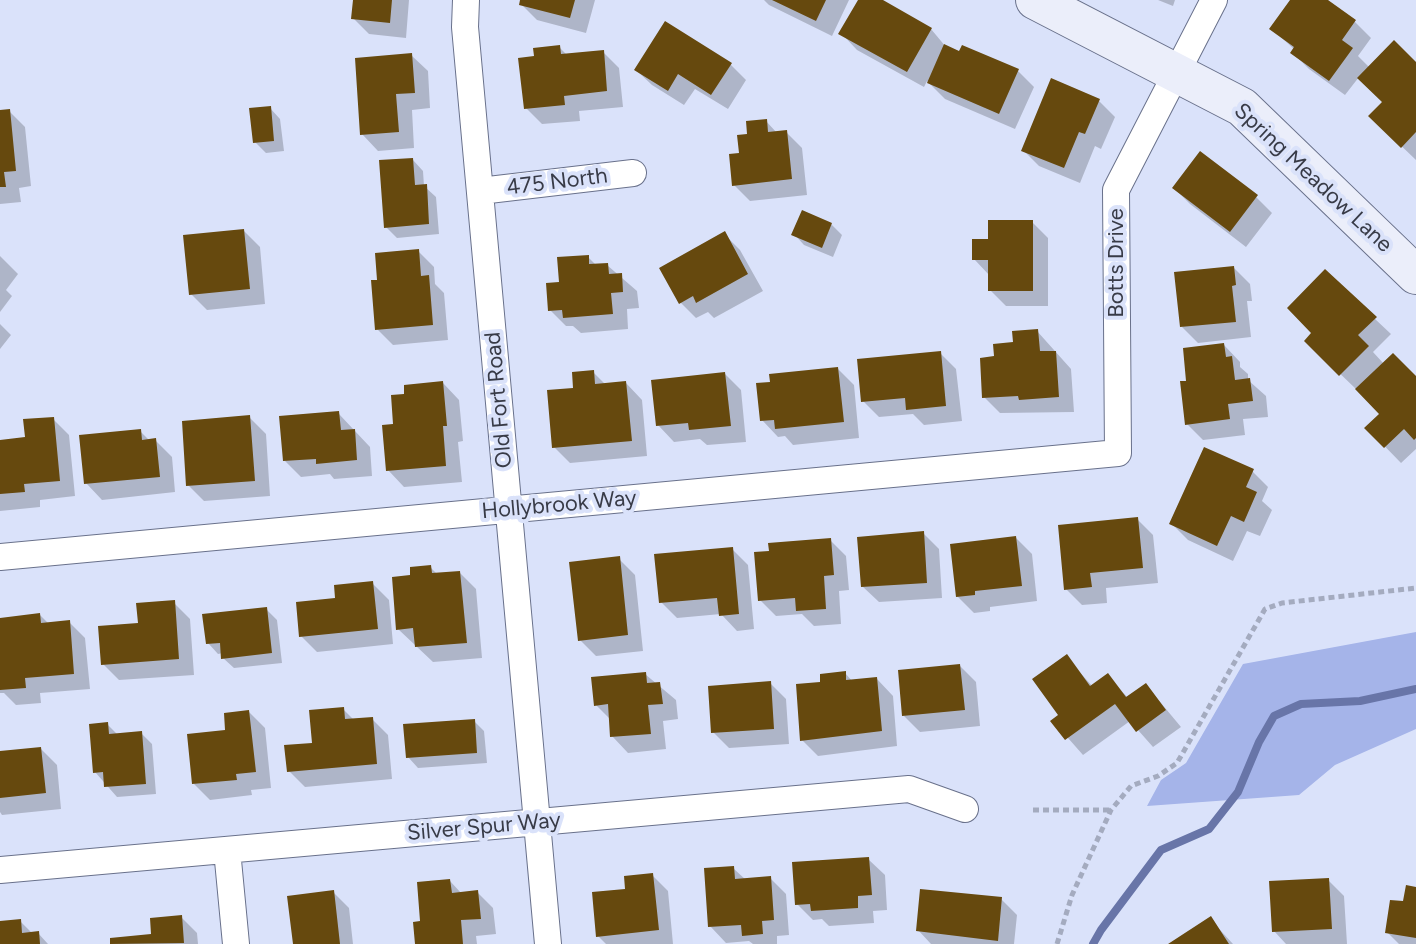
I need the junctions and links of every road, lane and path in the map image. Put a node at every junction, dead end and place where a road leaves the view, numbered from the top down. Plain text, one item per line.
1 (466, 0) edge
2 (1035, 0) edge
3 (1214, 0) edge
4 (1176, 73) junction
5 (633, 173) dead end
6 (480, 191) junction
7 (1416, 275) edge
8 (1118, 453) joint
9 (509, 510) junction
10 (0, 557) edge
11 (1416, 588) edge
12 (965, 809) dead end
13 (1033, 810) dead end
14 (1111, 810) junction
15 (537, 822) junction
16 (227, 850) junction
17 (0, 870) edge
18 (236, 944) edge
19 (548, 944) edge
20 (1057, 944) edge

1 - 6 street, Old Fort Road
2 - 4 street, Spring Meadow Lane
3 - 4 street, Botts Drive
4 - 7 street, Spring Meadow Lane
4 - 8 street, Botts Drive
5 - 6 street, 475 North
6 - 9 street, Old Fort Road
8 - 9 street, Hollybrook Way
9 - 10 street, Hollybrook Way
9 - 15 street, Old Fort Road
11 - 14 path
12 - 15 street, Silver Spur Way
13 - 14 path
14 - 20 path
15 - 16 street, Silver Spur Way
15 - 19 street, Old Fort Road
16 - 17 street, Silver Spur Way
16 - 18 street

